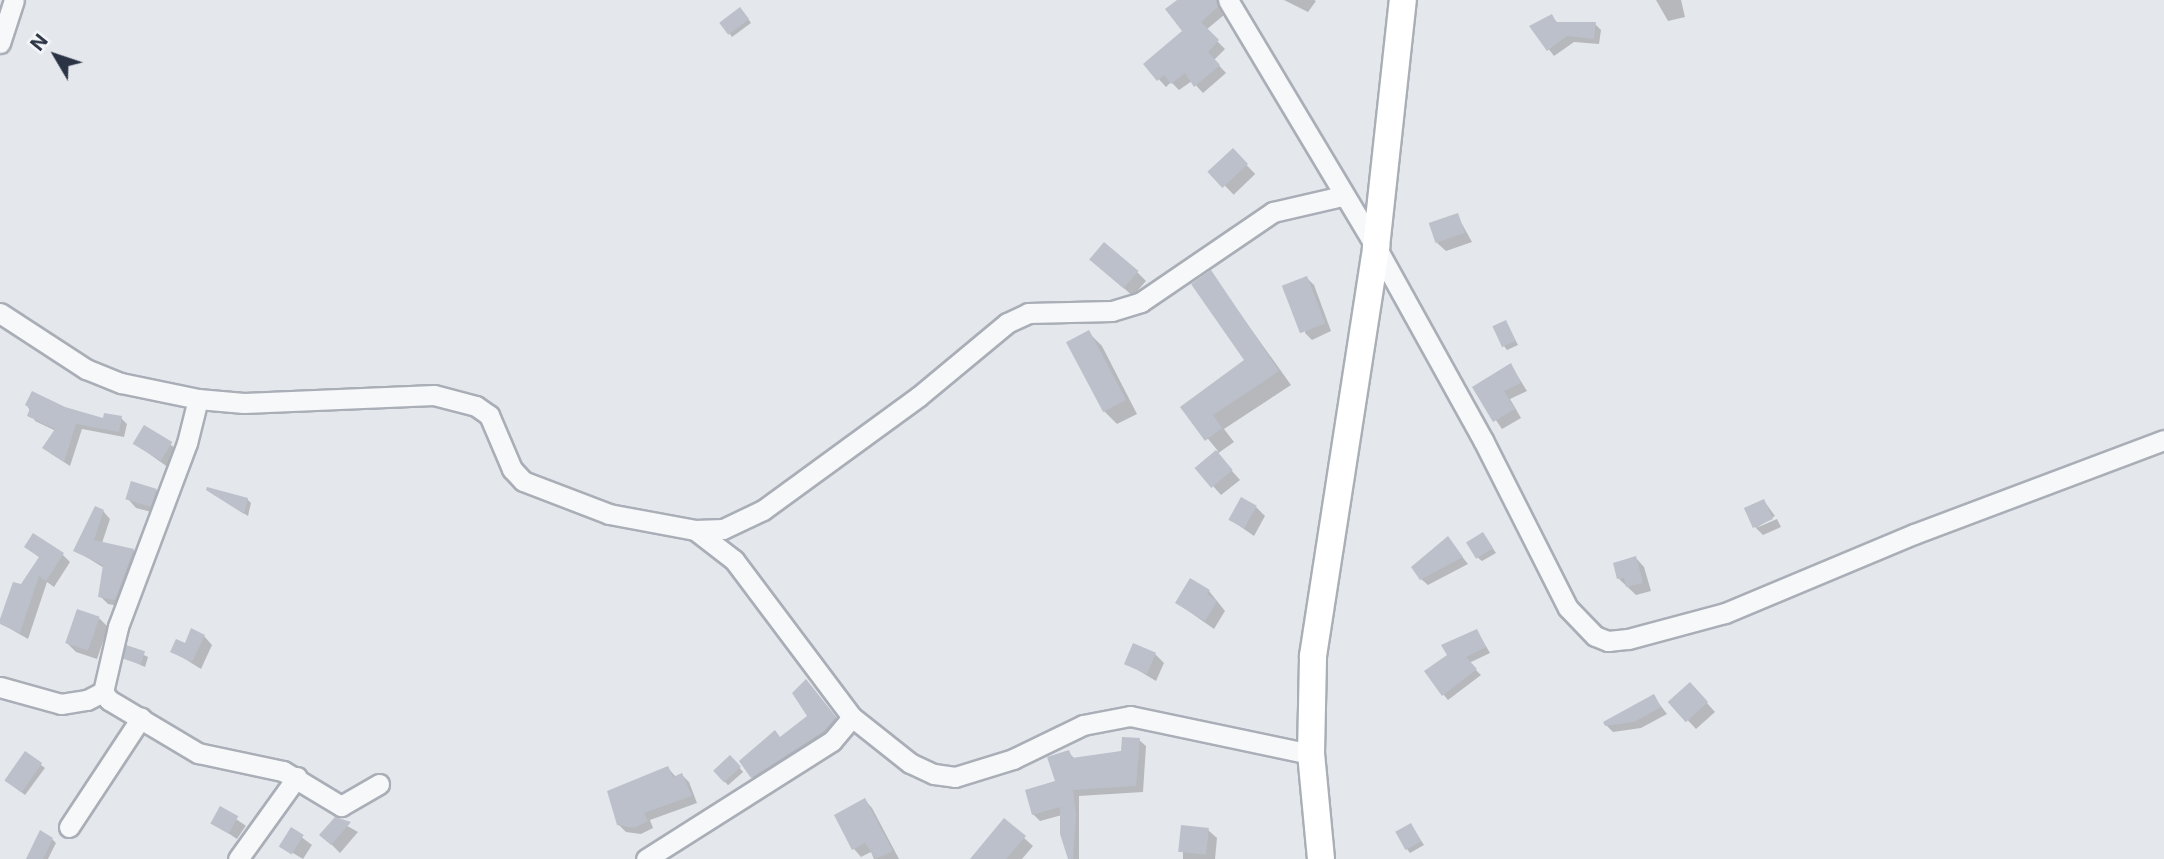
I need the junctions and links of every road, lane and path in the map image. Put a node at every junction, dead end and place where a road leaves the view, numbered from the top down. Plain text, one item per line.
1 (14, 0) edge
2 (1228, 0) edge
3 (1403, 0) edge
4 (0, 43) edge
5 (1342, 196) junction
6 (1376, 247) junction
7 (0, 313) edge
8 (198, 399) junction
9 (2164, 440) edge
10 (695, 530) junction
11 (0, 687) edge
12 (103, 692) junction
13 (852, 717) junction
14 (141, 718) junction
15 (1311, 754) junction
16 (298, 777) junction
17 (379, 783) dead end
18 (69, 827) dead end
19 (238, 859) edge
20 (646, 859) edge
21 (1321, 859) edge

1 - 4 street
2 - 5 street
3 - 6 street
5 - 6 street
5 - 10 street
6 - 9 street
6 - 15 street
7 - 8 street
8 - 10 street
8 - 12 street
10 - 13 street
11 - 12 street
12 - 14 street
13 - 15 street
13 - 20 street
14 - 16 street
14 - 18 street
15 - 21 street
16 - 17 street
16 - 19 street

